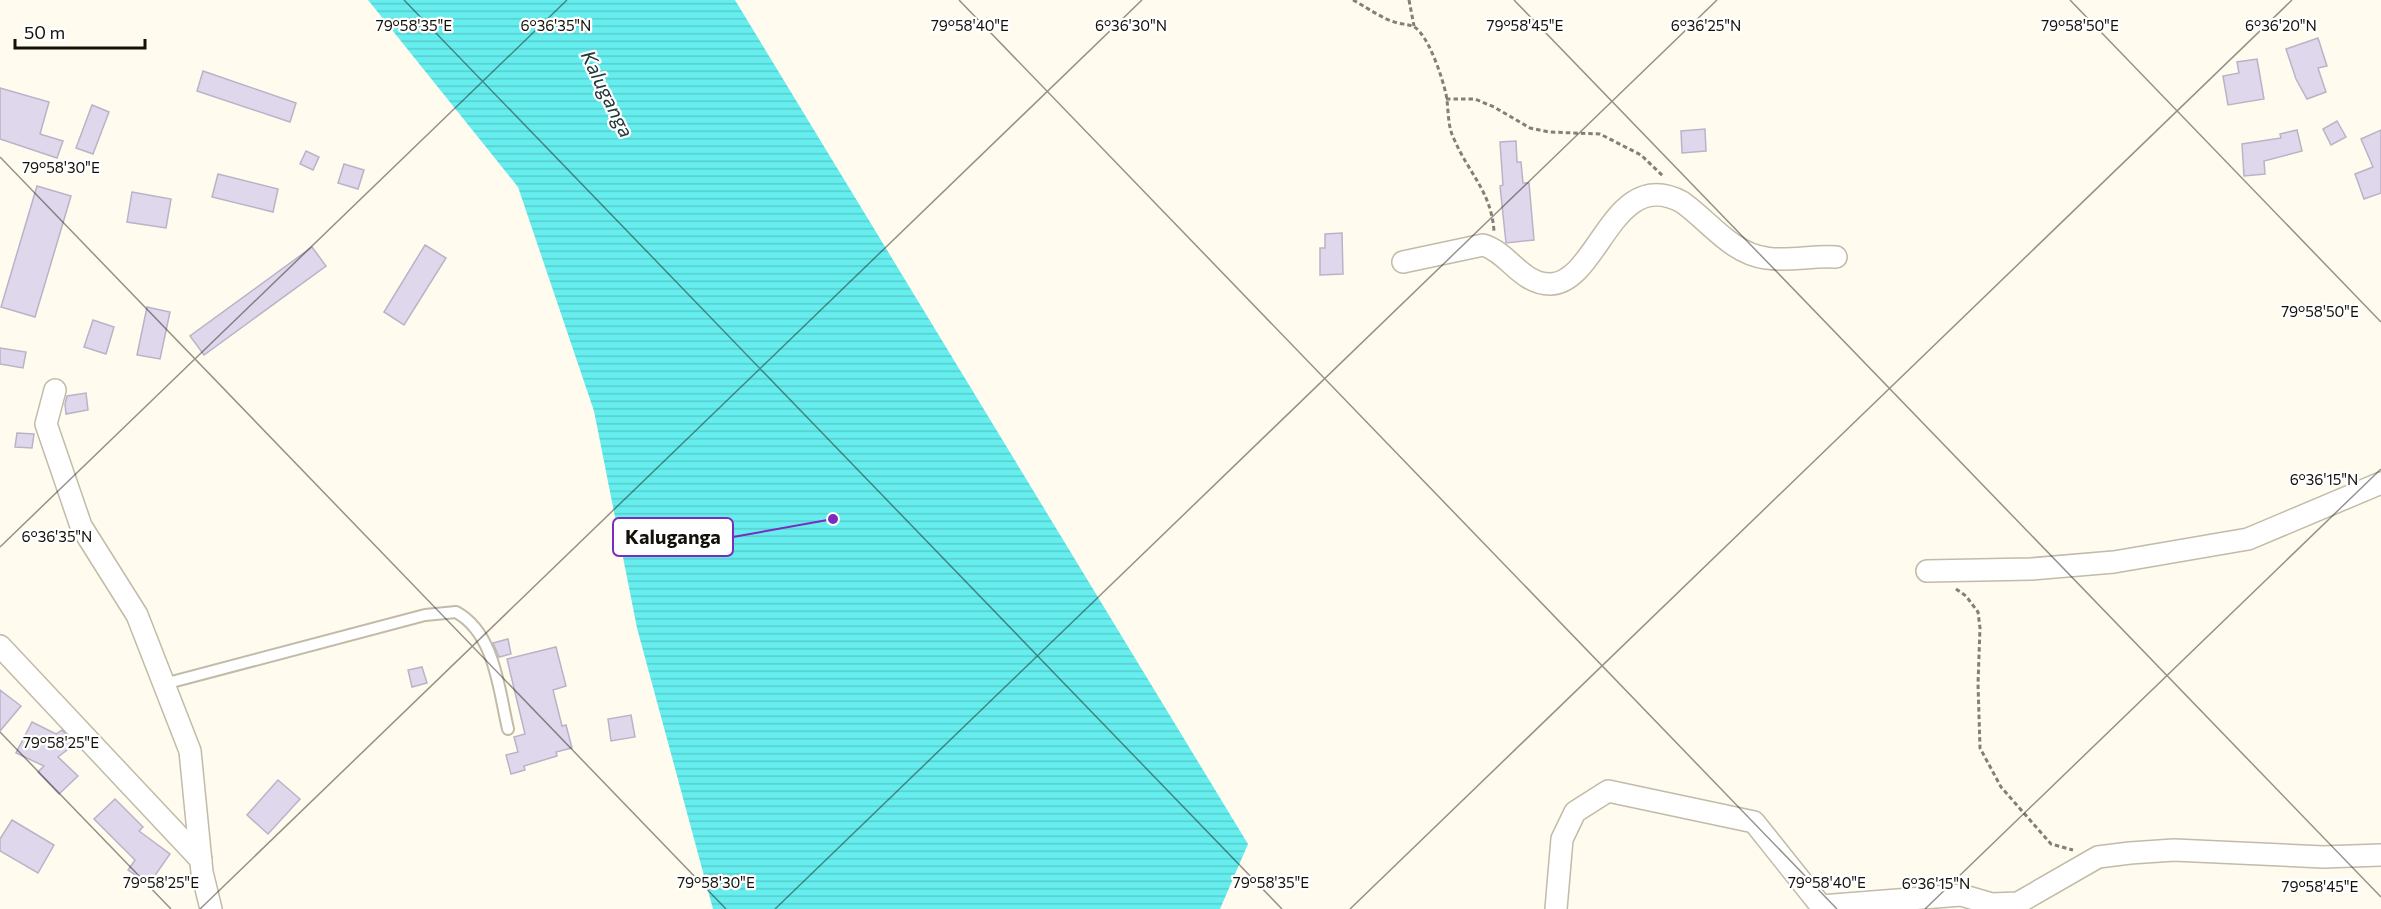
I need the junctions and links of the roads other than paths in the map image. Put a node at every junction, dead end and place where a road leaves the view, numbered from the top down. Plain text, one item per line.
1 (1836, 257) dead end
2 (1403, 262) dead end
3 (55, 390) dead end
4 (2381, 483) edge
5 (1927, 571) road end
6 (0, 646) edge
7 (164, 684) junction
8 (508, 729) dead end
9 (2381, 855) edge
10 (201, 860) junction
11 (211, 909) edge
12 (1556, 909) edge

1 - 2 street
3 - 7 street
4 - 5 street
6 - 10 street
7 - 8 lane
7 - 10 street
9 - 12 street
10 - 11 street

